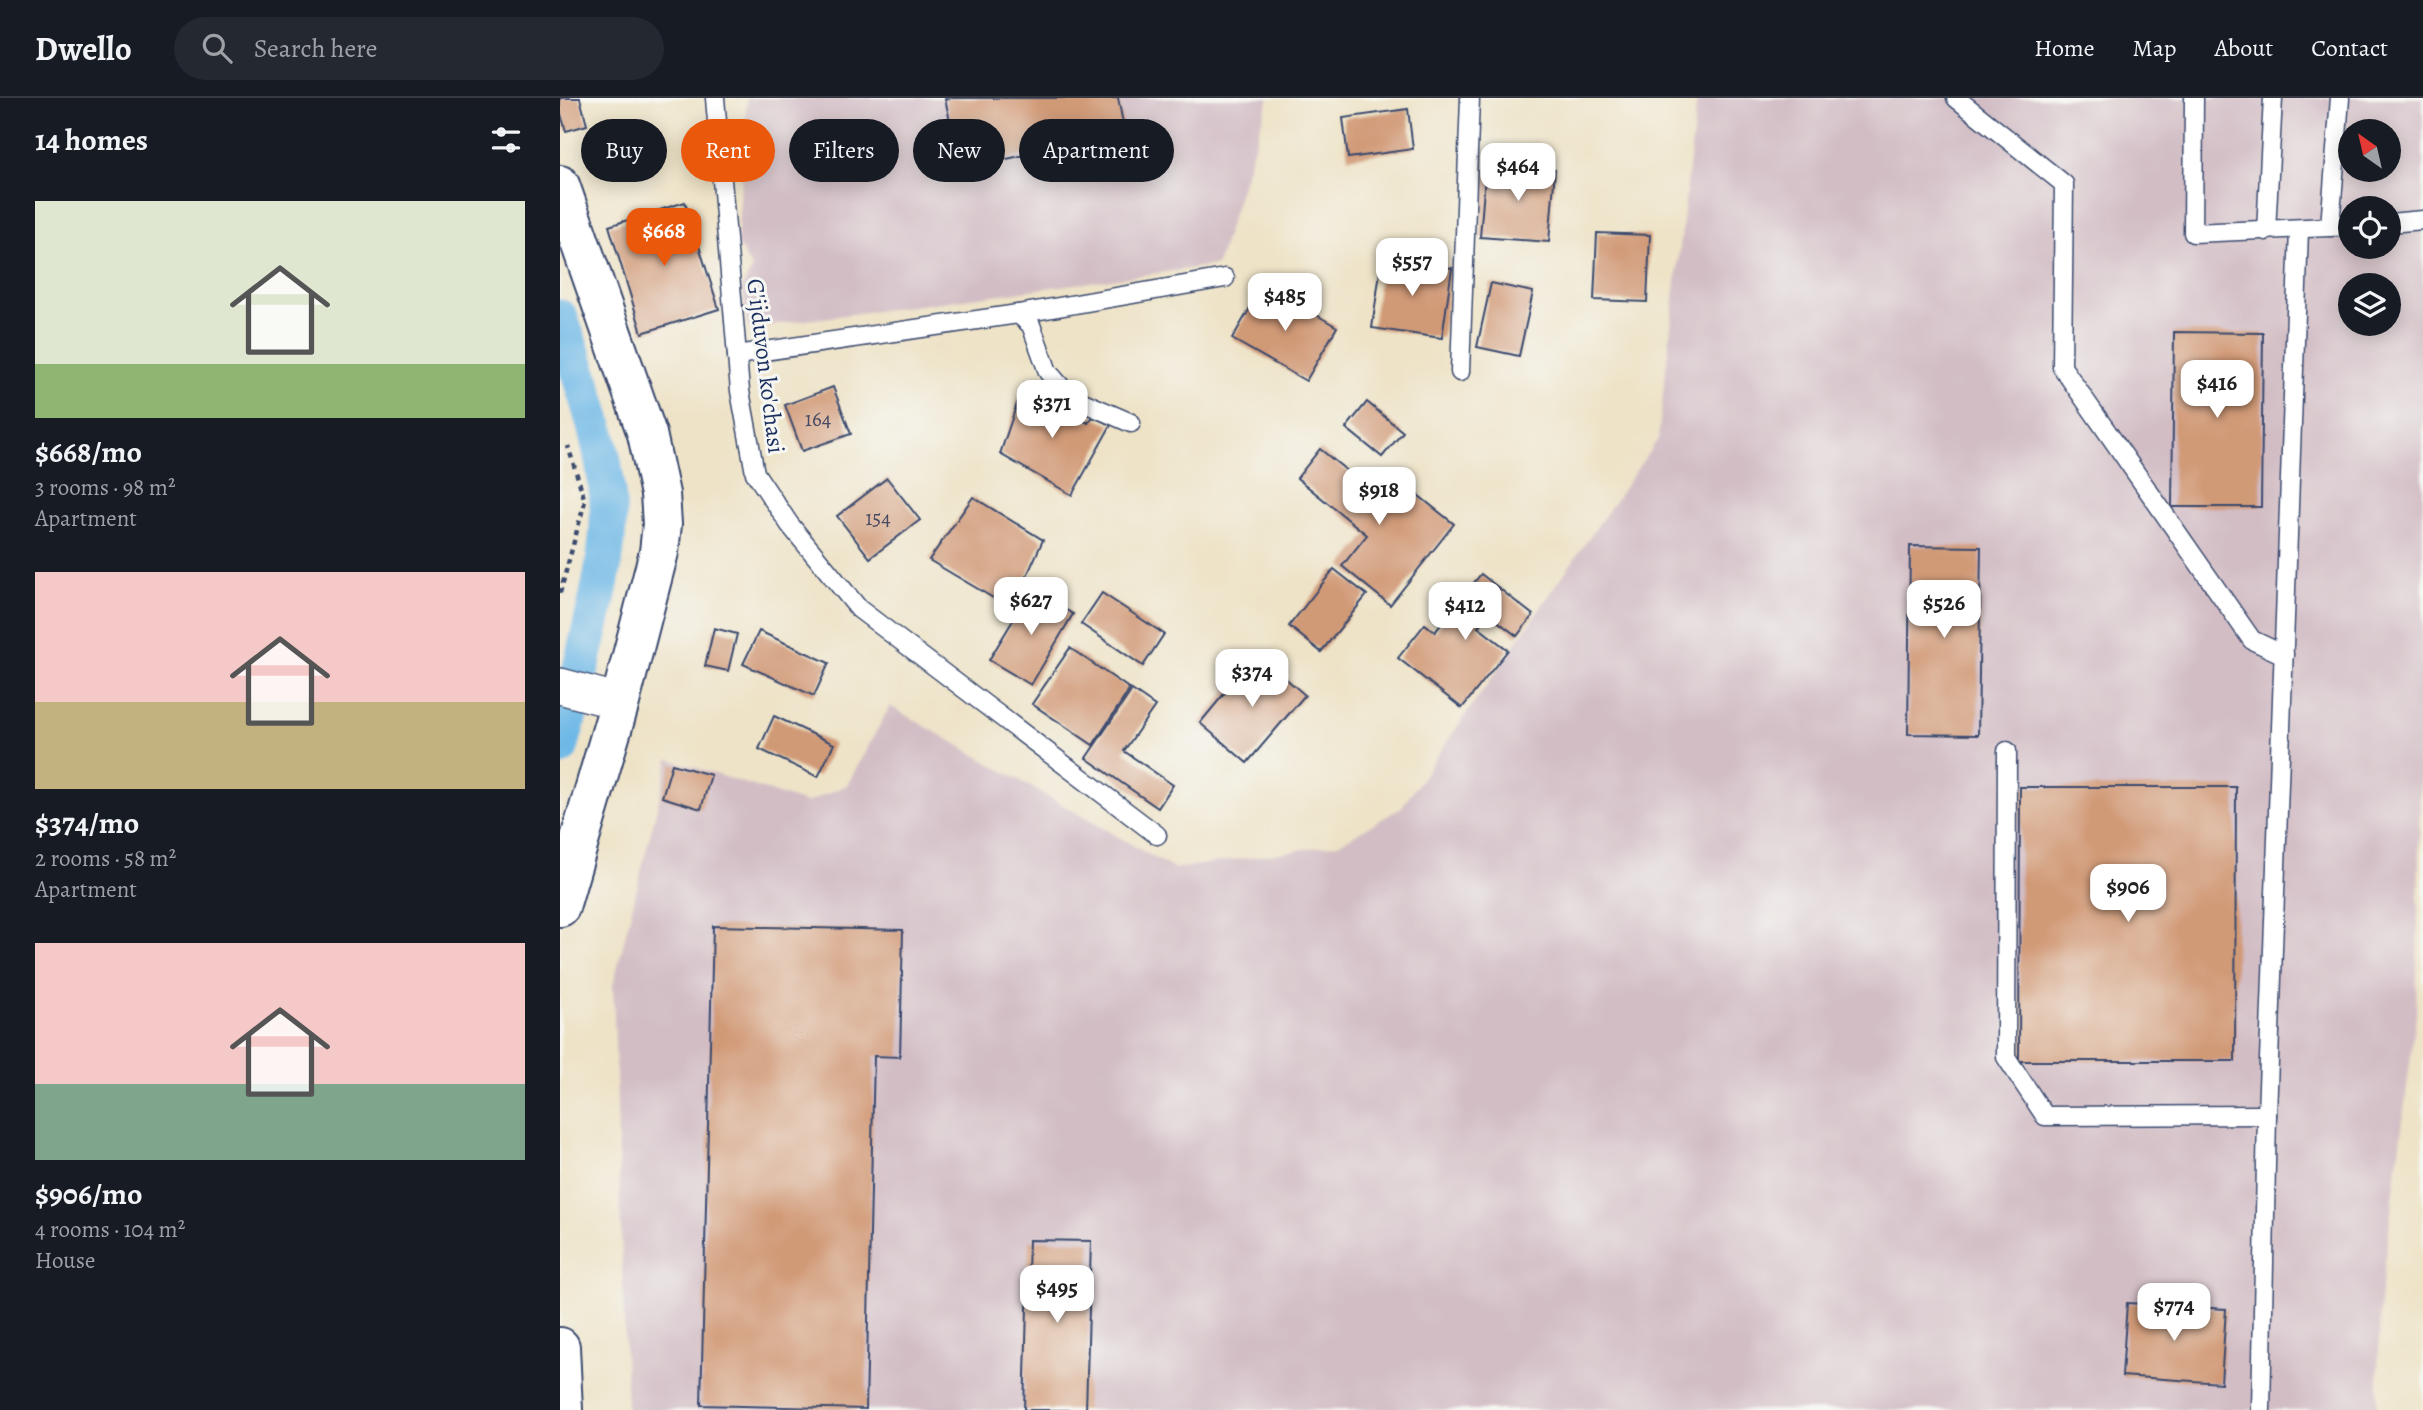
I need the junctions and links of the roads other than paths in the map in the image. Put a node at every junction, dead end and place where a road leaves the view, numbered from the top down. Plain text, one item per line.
1 (715, 98) edge
2 (1470, 98) edge
3 (1956, 98) edge
4 (2194, 98) edge
5 (2273, 98) edge
6 (2340, 98) edge
7 (560, 185) edge
8 (2423, 220) edge
9 (2401, 222) edge
10 (2330, 227) junction
11 (2338, 227) edge
12 (2299, 229) junction
13 (2266, 230) junction
14 (1225, 278) dead end
15 (1018, 314) junction
16 (737, 355) junction
17 (1460, 372) dead end
18 (1131, 423) dead end
19 (2284, 655) junction
20 (560, 686) edge
21 (611, 700) junction
22 (2007, 751) dead end
23 (1157, 835) dead end
24 (560, 907) edge
25 (2267, 1115) junction
26 (560, 1347) edge
27 (562, 1410) edge
28 (2261, 1410) edge

1 - 16 lane, G'ijduvon ko'chasi
2 - 17 lane
3 - 19 lane
4 - 13 lane
5 - 13 lane
6 - 10 lane
7 - 21 street
8 - 9 lane
10 - 11 lane
10 - 12 lane
12 - 13 lane
12 - 19 lane
14 - 15 lane
15 - 16 lane
15 - 18 lane
16 - 23 lane, G'ijduvon ko'chasi
19 - 25 lane
20 - 21 street
21 - 24 street
22 - 25 lane
25 - 28 lane
26 - 27 street

